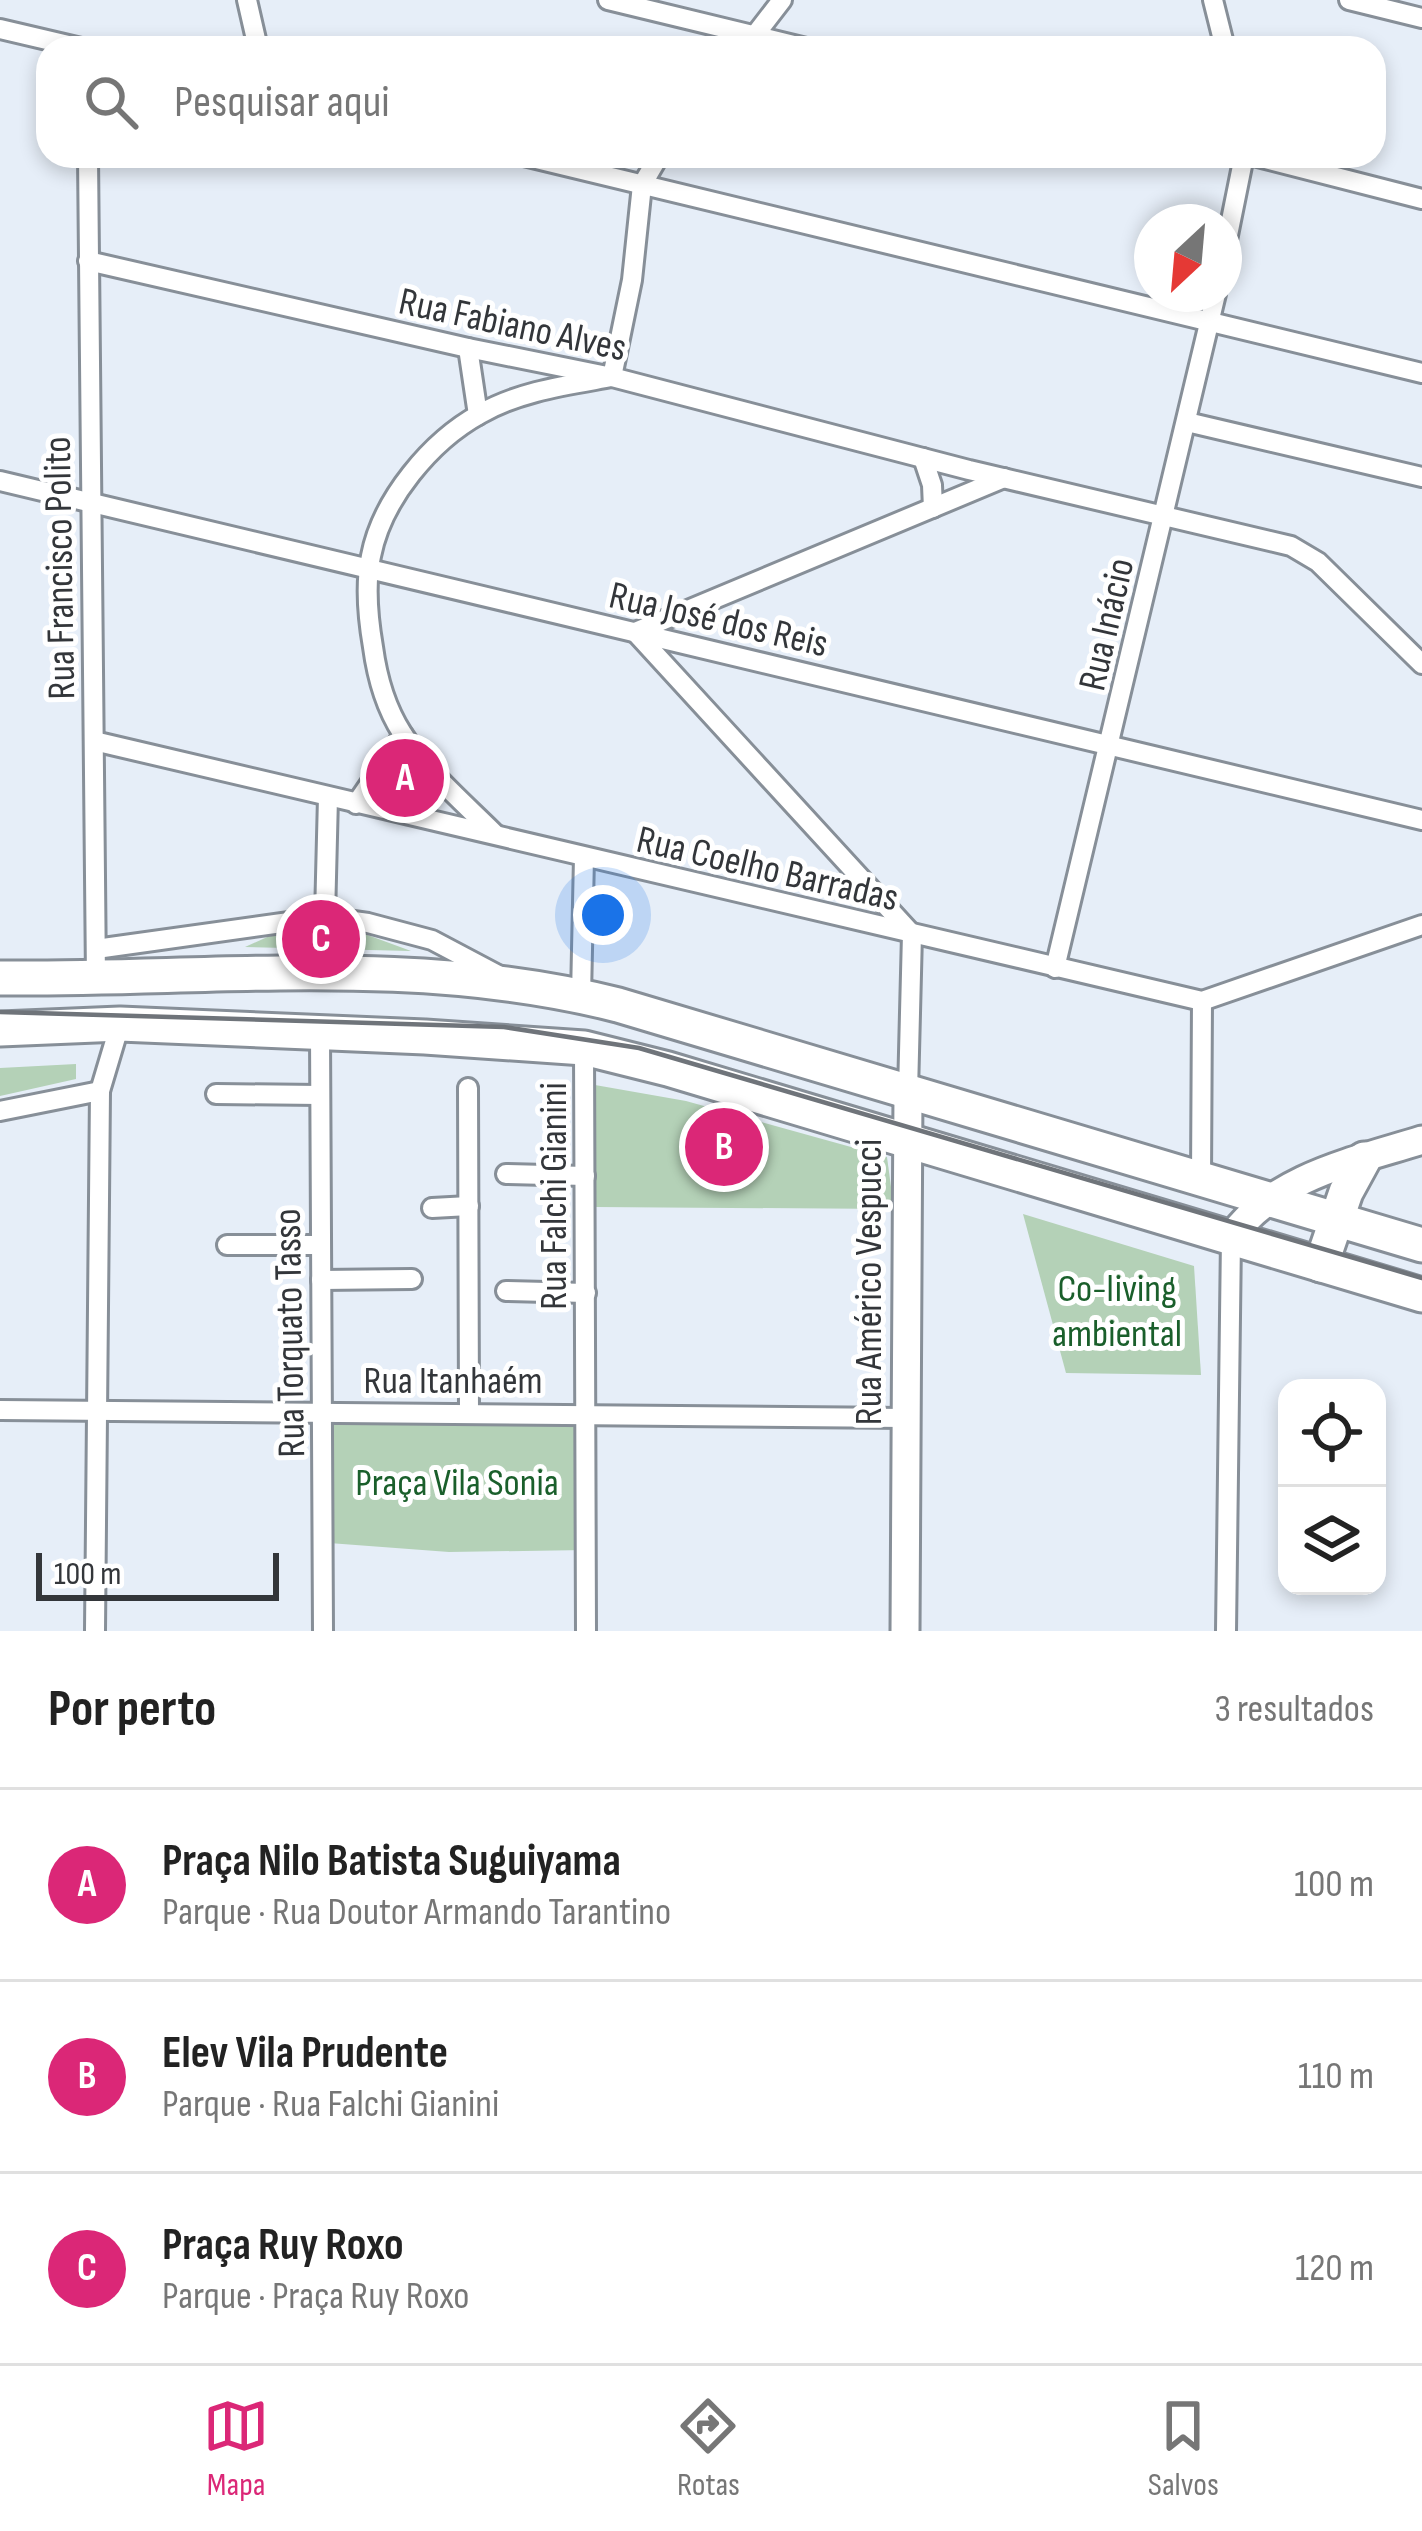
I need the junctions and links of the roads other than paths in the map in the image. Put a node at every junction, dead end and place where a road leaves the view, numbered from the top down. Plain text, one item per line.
1 (248, 0) edge
2 (608, 0) edge
3 (782, 0) edge
4 (1214, 0) edge
5 (1349, 0) edge
6 (1422, 18) edge
7 (0, 29) edge
8 (256, 36) edge
9 (730, 36) edge
10 (755, 36) edge
11 (1222, 36) edge
12 (36, 37) edge
13 (88, 168) edge
14 (575, 168) edge
15 (652, 168) edge
16 (1242, 168) edge
17 (1301, 168) edge
18 (642, 184) junction
19 (1422, 199) edge
20 (1234, 204) edge
21 (88, 261) junction
22 (1212, 312) edge
23 (1210, 322) junction
24 (469, 348) junction
25 (1422, 373) edge
26 (612, 377) junction
27 (478, 415) junction
28 (1186, 422) junction
29 (922, 458) junction
30 (1422, 477) edge
31 (1004, 478) junction
32 (0, 481) edge
33 (88, 502) junction
34 (933, 508) junction
35 (1164, 516) junction
36 (369, 568) junction
37 (634, 632) junction
38 (1422, 664) edge
39 (403, 735) junction
40 (94, 741) junction
41 (1109, 745) junction
42 (328, 797) junction
43 (356, 804) junction
44 (1422, 820) edge
45 (498, 837) junction
46 (584, 857) junction
47 (326, 917) junction
48 (1422, 925) edge
49 (912, 934) junction
50 (96, 964) junction
51 (1055, 968) junction
52 (0, 977) edge
53 (510, 982) junction
54 (581, 995) junction
55 (1202, 1000) junction
56 (120, 1024) junction
57 (0, 1029) edge
58 (320, 1034) junction
59 (584, 1048) junction
60 (468, 1088) dead end
61 (100, 1090) junction
62 (908, 1092) junction
63 (216, 1094) dead end
64 (320, 1095) junction
65 (0, 1112) edge
66 (907, 1140) junction
67 (1422, 1140) edge
68 (1364, 1159) junction
69 (506, 1174) dead end
70 (585, 1176) junction
71 (1201, 1179) junction
72 (1268, 1199) junction
73 (469, 1206) junction
74 (432, 1208) dead end
75 (1336, 1220) junction
76 (1231, 1238) junction
77 (227, 1245) dead end
78 (320, 1246) junction
79 (1422, 1246) edge
80 (1321, 1265) junction
81 (321, 1280) junction
82 (412, 1280) dead end
83 (506, 1291) dead end
84 (586, 1293) junction
85 (1422, 1295) edge
86 (0, 1410) edge
87 (96, 1410) junction
88 (322, 1411) junction
89 (469, 1412) junction
90 (585, 1413) junction
91 (906, 1418) junction
92 (95, 1631) edge
93 (323, 1631) edge
94 (586, 1631) edge
95 (905, 1631) edge
96 (1226, 1631) edge

1 - 8 street
2 - 9 street
3 - 10 street
4 - 11 street
5 - 6 street
7 - 12 street
13 - 21 street, Rua Francisco Polito
14 - 18 street
15 - 18 street
16 - 20 street
17 - 19 street
18 - 23 street
18 - 26 street
21 - 24 street, Rua Fabiano Alves
21 - 33 street, Rua Francisco Polito
22 - 23 street, Rua Inácio
23 - 25 street
23 - 28 street, Rua Inácio
24 - 26 street, Rua Fabiano Alves
24 - 27 street
26 - 27 street
26 - 29 street, Rua Fabiano Alves
27 - 36 street
28 - 30 street
28 - 35 street, Rua Inácio
29 - 31 street, Rua Fabiano Alves
29 - 34 street
31 - 34 street
31 - 35 street, Rua Fabiano Alves
32 - 33 street, Rua José dos Reis
33 - 36 street, Rua José dos Reis
33 - 40 street, Rua Francisco Polito
34 - 37 street
35 - 38 street, Rua Fabiano Alves
35 - 41 street, Rua Inácio
36 - 37 street, Rua José dos Reis
36 - 39 street
37 - 41 street, Rua José dos Reis
37 - 49 street
39 - 43 street
39 - 45 street
40 - 42 street, Rua Coelho Barradas
40 - 50 street, Rua Francisco Polito
41 - 44 street, Rua José dos Reis
41 - 51 street, Rua Inácio
42 - 43 street, Rua Coelho Barradas
42 - 47 street
43 - 45 street, Rua Coelho Barradas
45 - 46 street, Rua Coelho Barradas
46 - 49 street, Rua Coelho Barradas
46 - 54 street
47 - 50 street
47 - 53 street
48 - 55 street
49 - 51 street, Rua Coelho Barradas
49 - 62 street, Rua Américo Vespucci
50 - 52 highway
50 - 53 highway
51 - 55 street, Rua Coelho Barradas
53 - 54 highway
54 - 62 highway
55 - 71 street
56 - 57 highway
56 - 58 highway
56 - 61 street
58 - 59 highway
58 - 64 street, Rua Torquato Tasso
59 - 66 highway
59 - 70 street, Rua Falchi Gianini
60 - 73 street
61 - 65 street
61 - 87 street
62 - 66 street, Rua Américo Vespucci
62 - 71 highway
63 - 64 street
64 - 78 street, Rua Torquato Tasso
66 - 76 highway
66 - 91 street, Rua Américo Vespucci
67 - 68 street
68 - 72 street
68 - 75 highway
69 - 70 street
70 - 84 street, Rua Falchi Gianini
71 - 72 highway
72 - 75 highway
72 - 76 street
73 - 74 street
73 - 89 street
75 - 79 highway
75 - 80 highway
76 - 80 highway
76 - 96 street
77 - 78 street
78 - 81 street, Rua Torquato Tasso
80 - 85 highway
81 - 82 street
81 - 88 street, Rua Torquato Tasso
83 - 84 street
84 - 90 street, Rua Falchi Gianini
86 - 87 street, Rua Itanhaém
87 - 88 street, Rua Itanhaém
87 - 92 street
88 - 89 street, Rua Itanhaém
88 - 93 street, Rua Torquato Tasso
89 - 90 street, Rua Itanhaém
90 - 91 street, Rua Itanhaém
90 - 94 street, Rua Falchi Gianini
91 - 95 street, Rua Américo Vespucci

